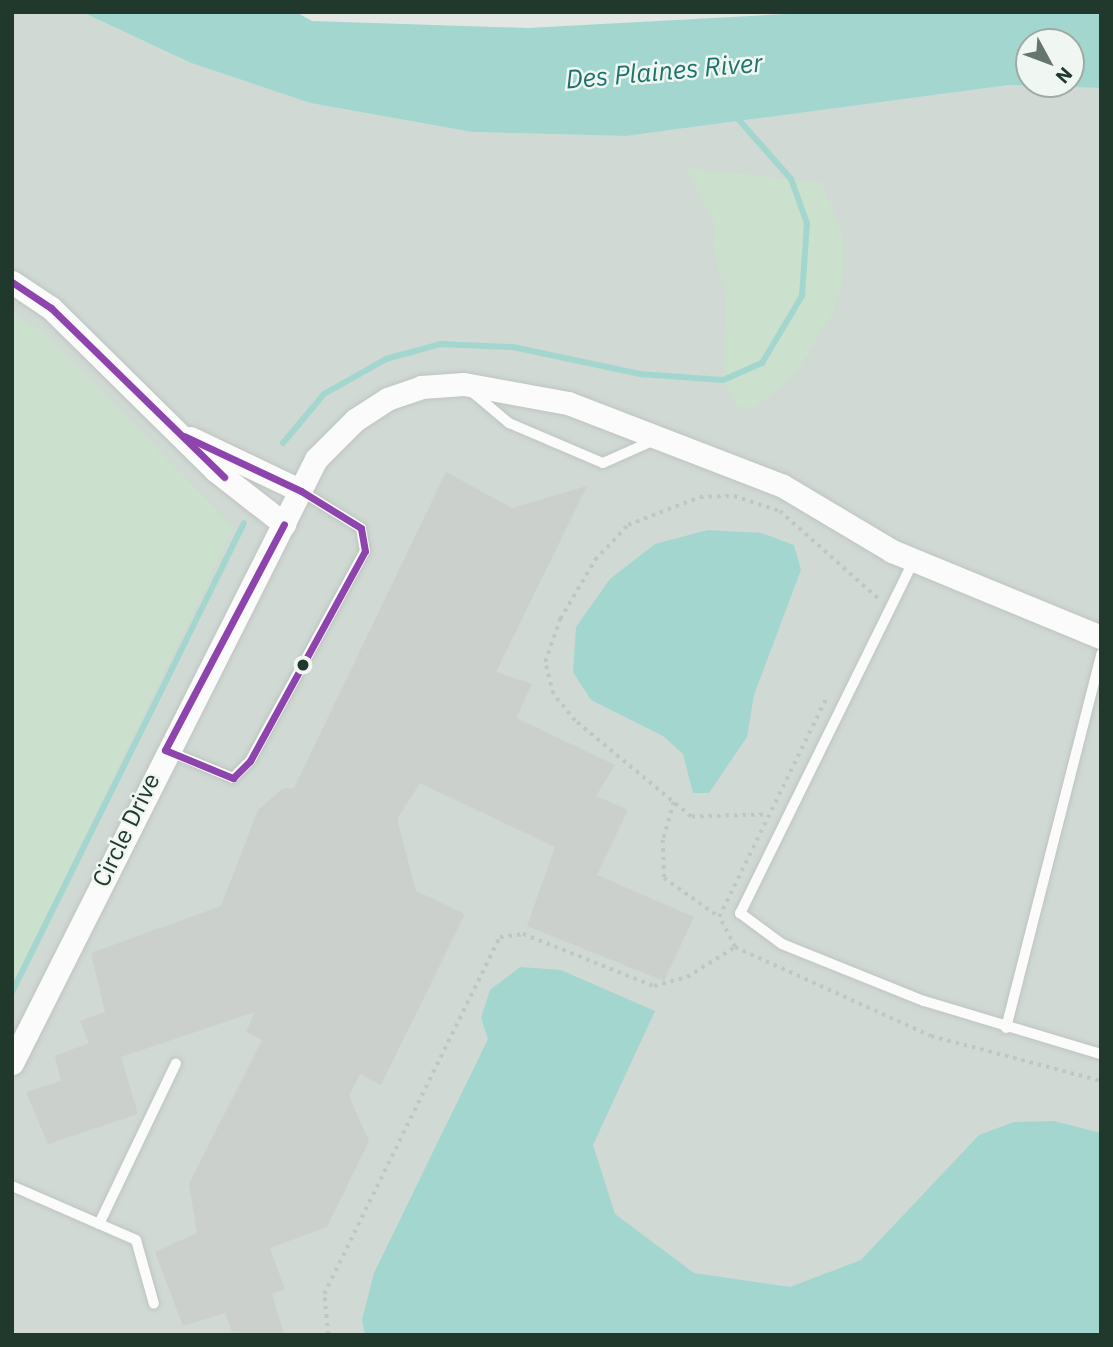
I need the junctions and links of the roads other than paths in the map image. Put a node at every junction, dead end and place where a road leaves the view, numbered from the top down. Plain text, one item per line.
1 (12, 282) edge
2 (464, 384) junction
3 (184, 436) junction
4 (657, 439) junction
5 (301, 491) junction
6 (284, 524) junction
7 (914, 560) junction
8 (1101, 637) edge
9 (1101, 654) edge
10 (165, 750) junction
11 (1006, 1028) junction
12 (1101, 1054) edge
13 (12, 1063) edge
14 (176, 1063) dead end
15 (12, 1186) edge
16 (99, 1224) junction
17 (154, 1304) dead end

1 - 3 street
2 - 4 street, Circle Drive
2 - 4 lane
2 - 5 street, Circle Drive
3 - 5 street
3 - 6 street
4 - 7 street, Circle Drive
5 - 6 street, Circle Drive
5 - 10 lane
6 - 10 street, Circle Drive
7 - 8 street, Circle Drive
7 - 11 lane
9 - 11 lane
10 - 13 street, Circle Drive
11 - 12 lane
14 - 16 lane
15 - 16 lane
16 - 17 lane

